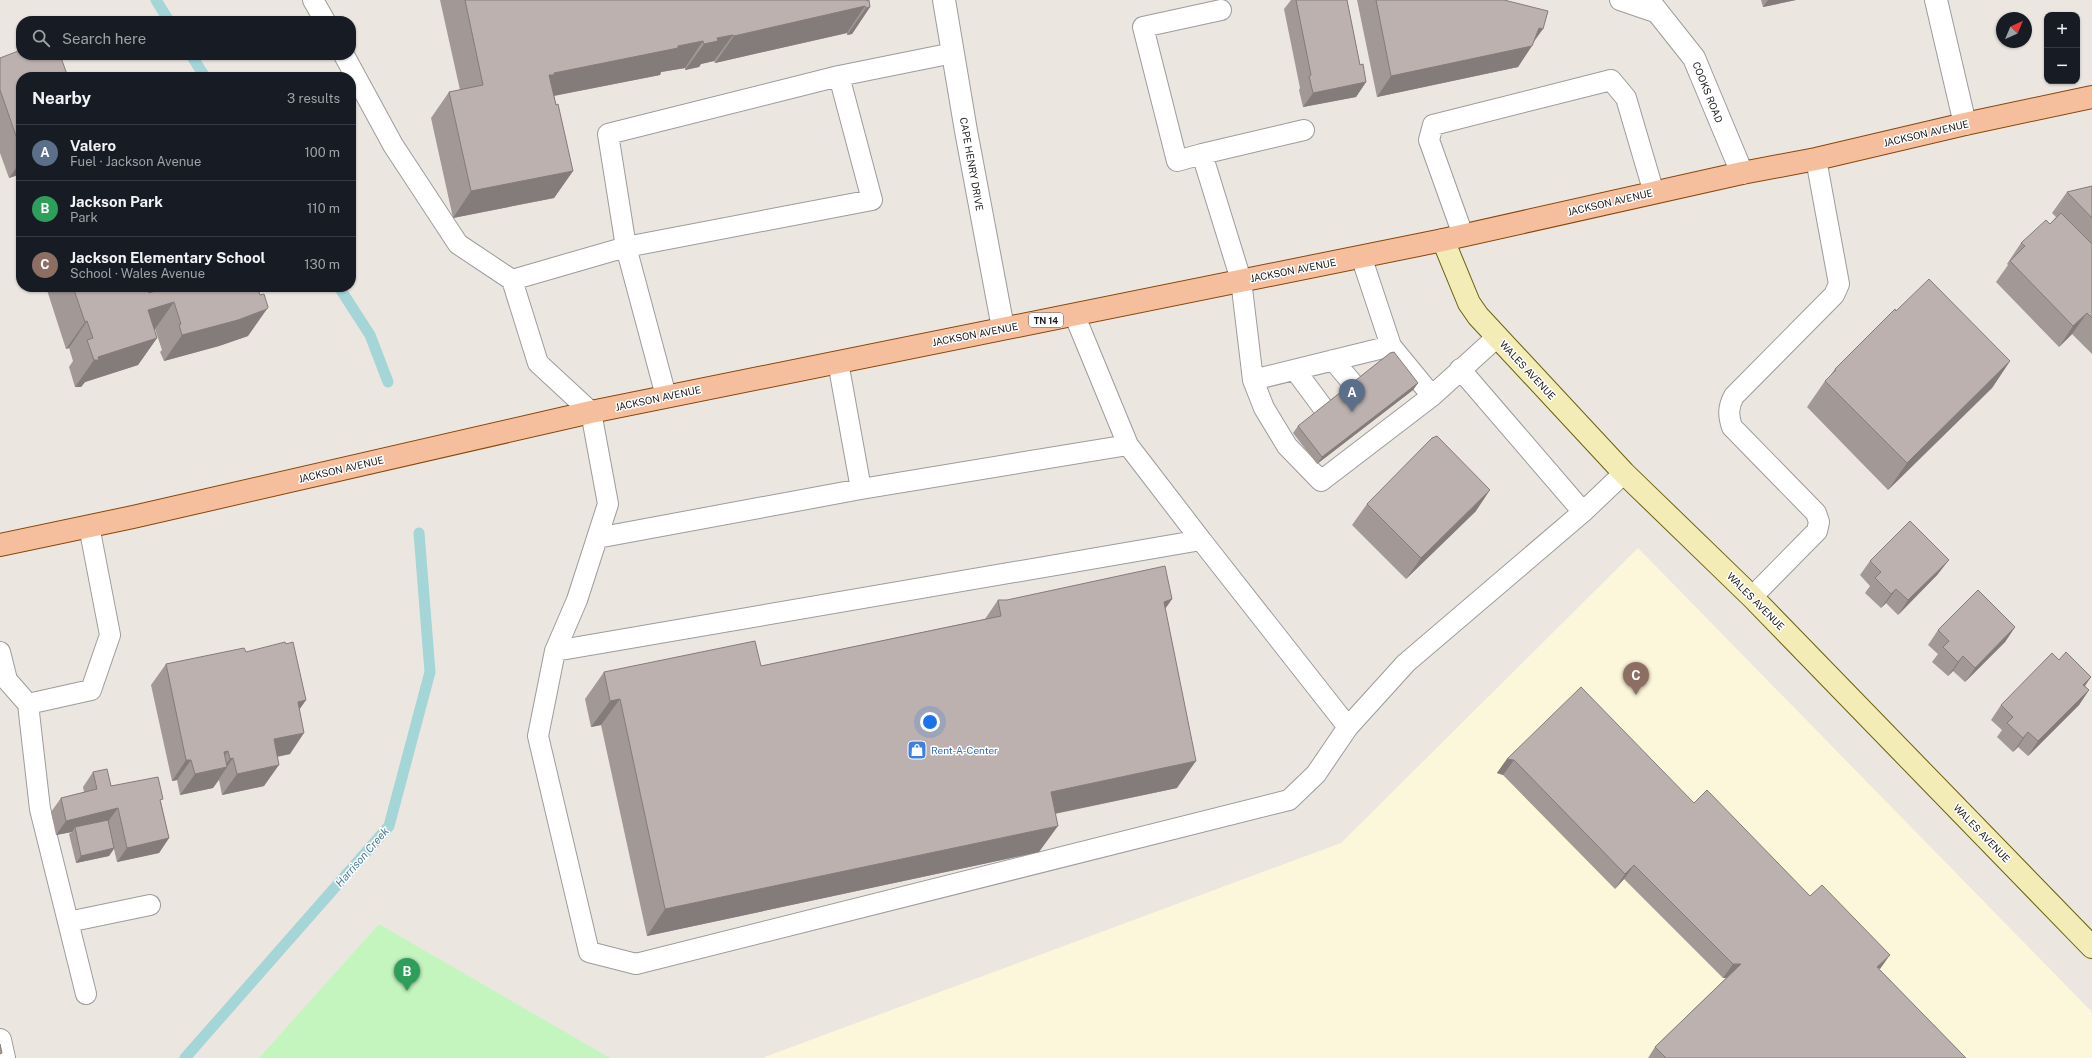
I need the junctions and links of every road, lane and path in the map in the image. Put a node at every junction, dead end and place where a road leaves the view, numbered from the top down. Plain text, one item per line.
1 (313, 0) edge
2 (944, 0) edge
3 (1620, 0) edge
4 (1936, 0) edge
5 (1653, 6) edge
6 (1221, 10) dead end
7 (322, 16) edge
8 (953, 53) junction
9 (347, 60) edge
10 (353, 72) edge
11 (839, 76) junction
12 (356, 78) edge
13 (2092, 97) edge
14 (1965, 124) junction
15 (1304, 130) dead end
16 (1202, 154) junction
17 (1816, 159) junction
18 (1742, 174) junction
19 (1654, 193) junction
20 (1453, 237) junction
21 (626, 247) junction
22 (1361, 256) junction
23 (512, 280) junction
24 (1241, 280) junction
25 (1074, 314) junction
26 (1003, 328) junction
27 (1497, 336) junction
28 (1392, 346) junction
29 (1334, 360) junction
30 (838, 362) junction
31 (1460, 369) junction
32 (1295, 370) junction
33 (1253, 380) junction
34 (1354, 385) edge
35 (666, 396) junction
36 (1432, 396) junction
37 (1324, 409) edge
38 (591, 412) junction
39 (1128, 445) junction
40 (1624, 473) junction
41 (861, 489) junction
42 (1583, 512) junction
43 (90, 526) junction
44 (597, 538) junction
45 (1201, 540) junction
46 (0, 545) edge
47 (1752, 597) junction
48 (555, 651) junction
49 (0, 652) edge
50 (28, 704) junction
51 (1348, 727) junction
52 (150, 905) dead end
53 (68, 922) junction
54 (2092, 947) edge
55 (86, 994) dead end
56 (0, 1040) edge
57 (4, 1058) edge

1 - 7 lane
2 - 8 street, CAPE HENRY DRIVE
3 - 5 lane
4 - 14 street
5 - 18 street, COOKS ROAD
6 - 16 lane
8 - 11 lane
8 - 26 street, CAPE HENRY DRIVE
9 - 10 lane
11 - 21 lane
11 - 21 lane
12 - 23 lane
13 - 14 main road, JACKSON AVENUE / TN 14
14 - 17 main road, JACKSON AVENUE / TN 14
15 - 16 lane
16 - 24 lane
17 - 18 main road, JACKSON AVENUE / TN 14
17 - 47 lane
18 - 19 main road, JACKSON AVENUE / TN 14
19 - 20 main road, JACKSON AVENUE / TN 14
19 - 20 lane
20 - 22 main road, JACKSON AVENUE / TN 14
20 - 27 main road, WALES AVENUE
21 - 23 lane
21 - 35 lane
22 - 24 main road, JACKSON AVENUE / TN 14
22 - 28 lane
23 - 38 lane
24 - 25 main road, JACKSON AVENUE / TN 14
24 - 33 lane
25 - 26 main road, JACKSON AVENUE / TN 14
25 - 39 lane
26 - 30 main road, JACKSON AVENUE / TN 14
27 - 31 lane
27 - 40 main road, WALES AVENUE
28 - 29 lane
28 - 36 lane
29 - 32 lane
29 - 34 lane
30 - 35 main road, JACKSON AVENUE / TN 14
30 - 41 lane
31 - 36 lane
31 - 42 lane
32 - 33 lane
32 - 37 lane
33 - 36 lane
35 - 38 main road, JACKSON AVENUE / TN 14
38 - 43 main road, JACKSON AVENUE / TN 14
38 - 44 lane
39 - 41 lane
39 - 45 lane
40 - 42 lane
40 - 47 main road, WALES AVENUE
41 - 44 lane
42 - 51 lane
43 - 46 main road, JACKSON AVENUE / TN 14
43 - 50 lane
44 - 48 lane
45 - 48 lane
45 - 51 lane
47 - 54 main road, WALES AVENUE
48 - 51 lane
49 - 50 lane
50 - 53 lane
52 - 53 lane
53 - 55 lane
56 - 57 street

